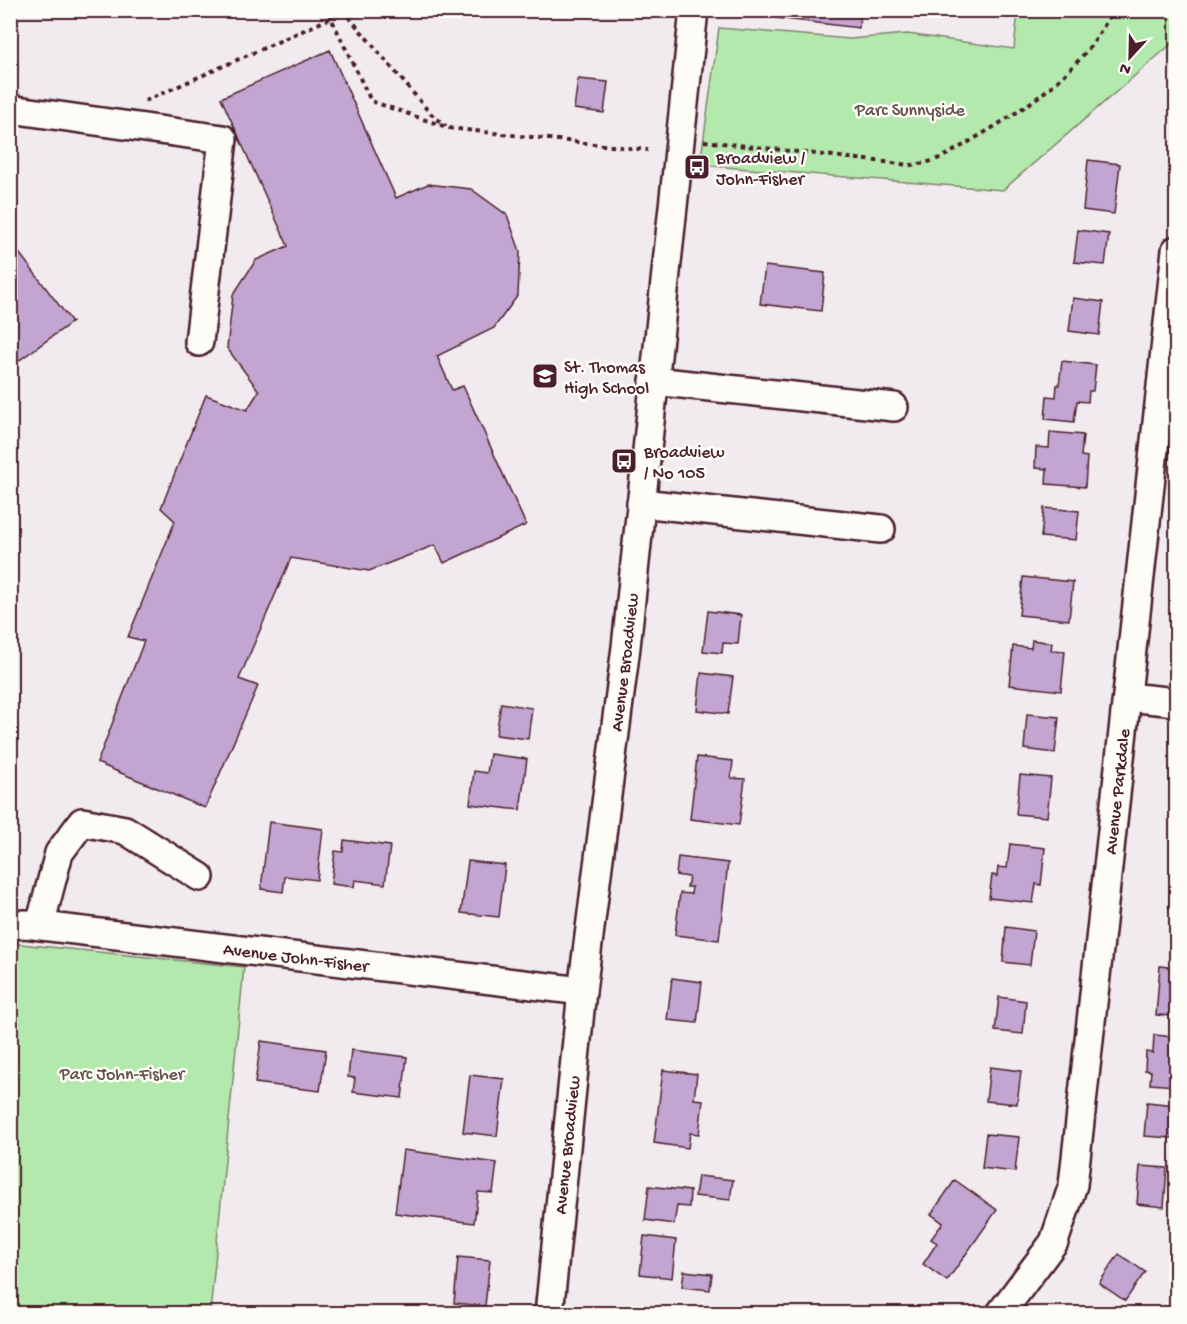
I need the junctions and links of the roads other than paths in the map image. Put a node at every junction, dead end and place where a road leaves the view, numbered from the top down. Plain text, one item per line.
1 (694, 10) edge
2 (10, 109) edge
3 (1176, 250) edge
4 (199, 342) dead end
5 (654, 381) junction
6 (894, 406) dead end
7 (641, 503) junction
8 (881, 529) dead end
9 (1128, 697) junction
10 (1176, 702) edge
11 (200, 877) dead end
12 (10, 925) edge
13 (40, 925) junction
14 (582, 991) junction
15 (549, 1314) edge
16 (1000, 1314) edge

1 - 5 street, Avenue Broadview
2 - 4 street
3 - 9 street, Avenue Parkdale
5 - 6 street
5 - 7 street, Avenue Broadview
7 - 8 street
7 - 14 street, Avenue Broadview
9 - 10 street
9 - 16 street, Avenue Parkdale
11 - 13 street
12 - 13 street, Avenue John-Fisher
13 - 14 street, Avenue John-Fisher
14 - 15 street, Avenue Broadview

